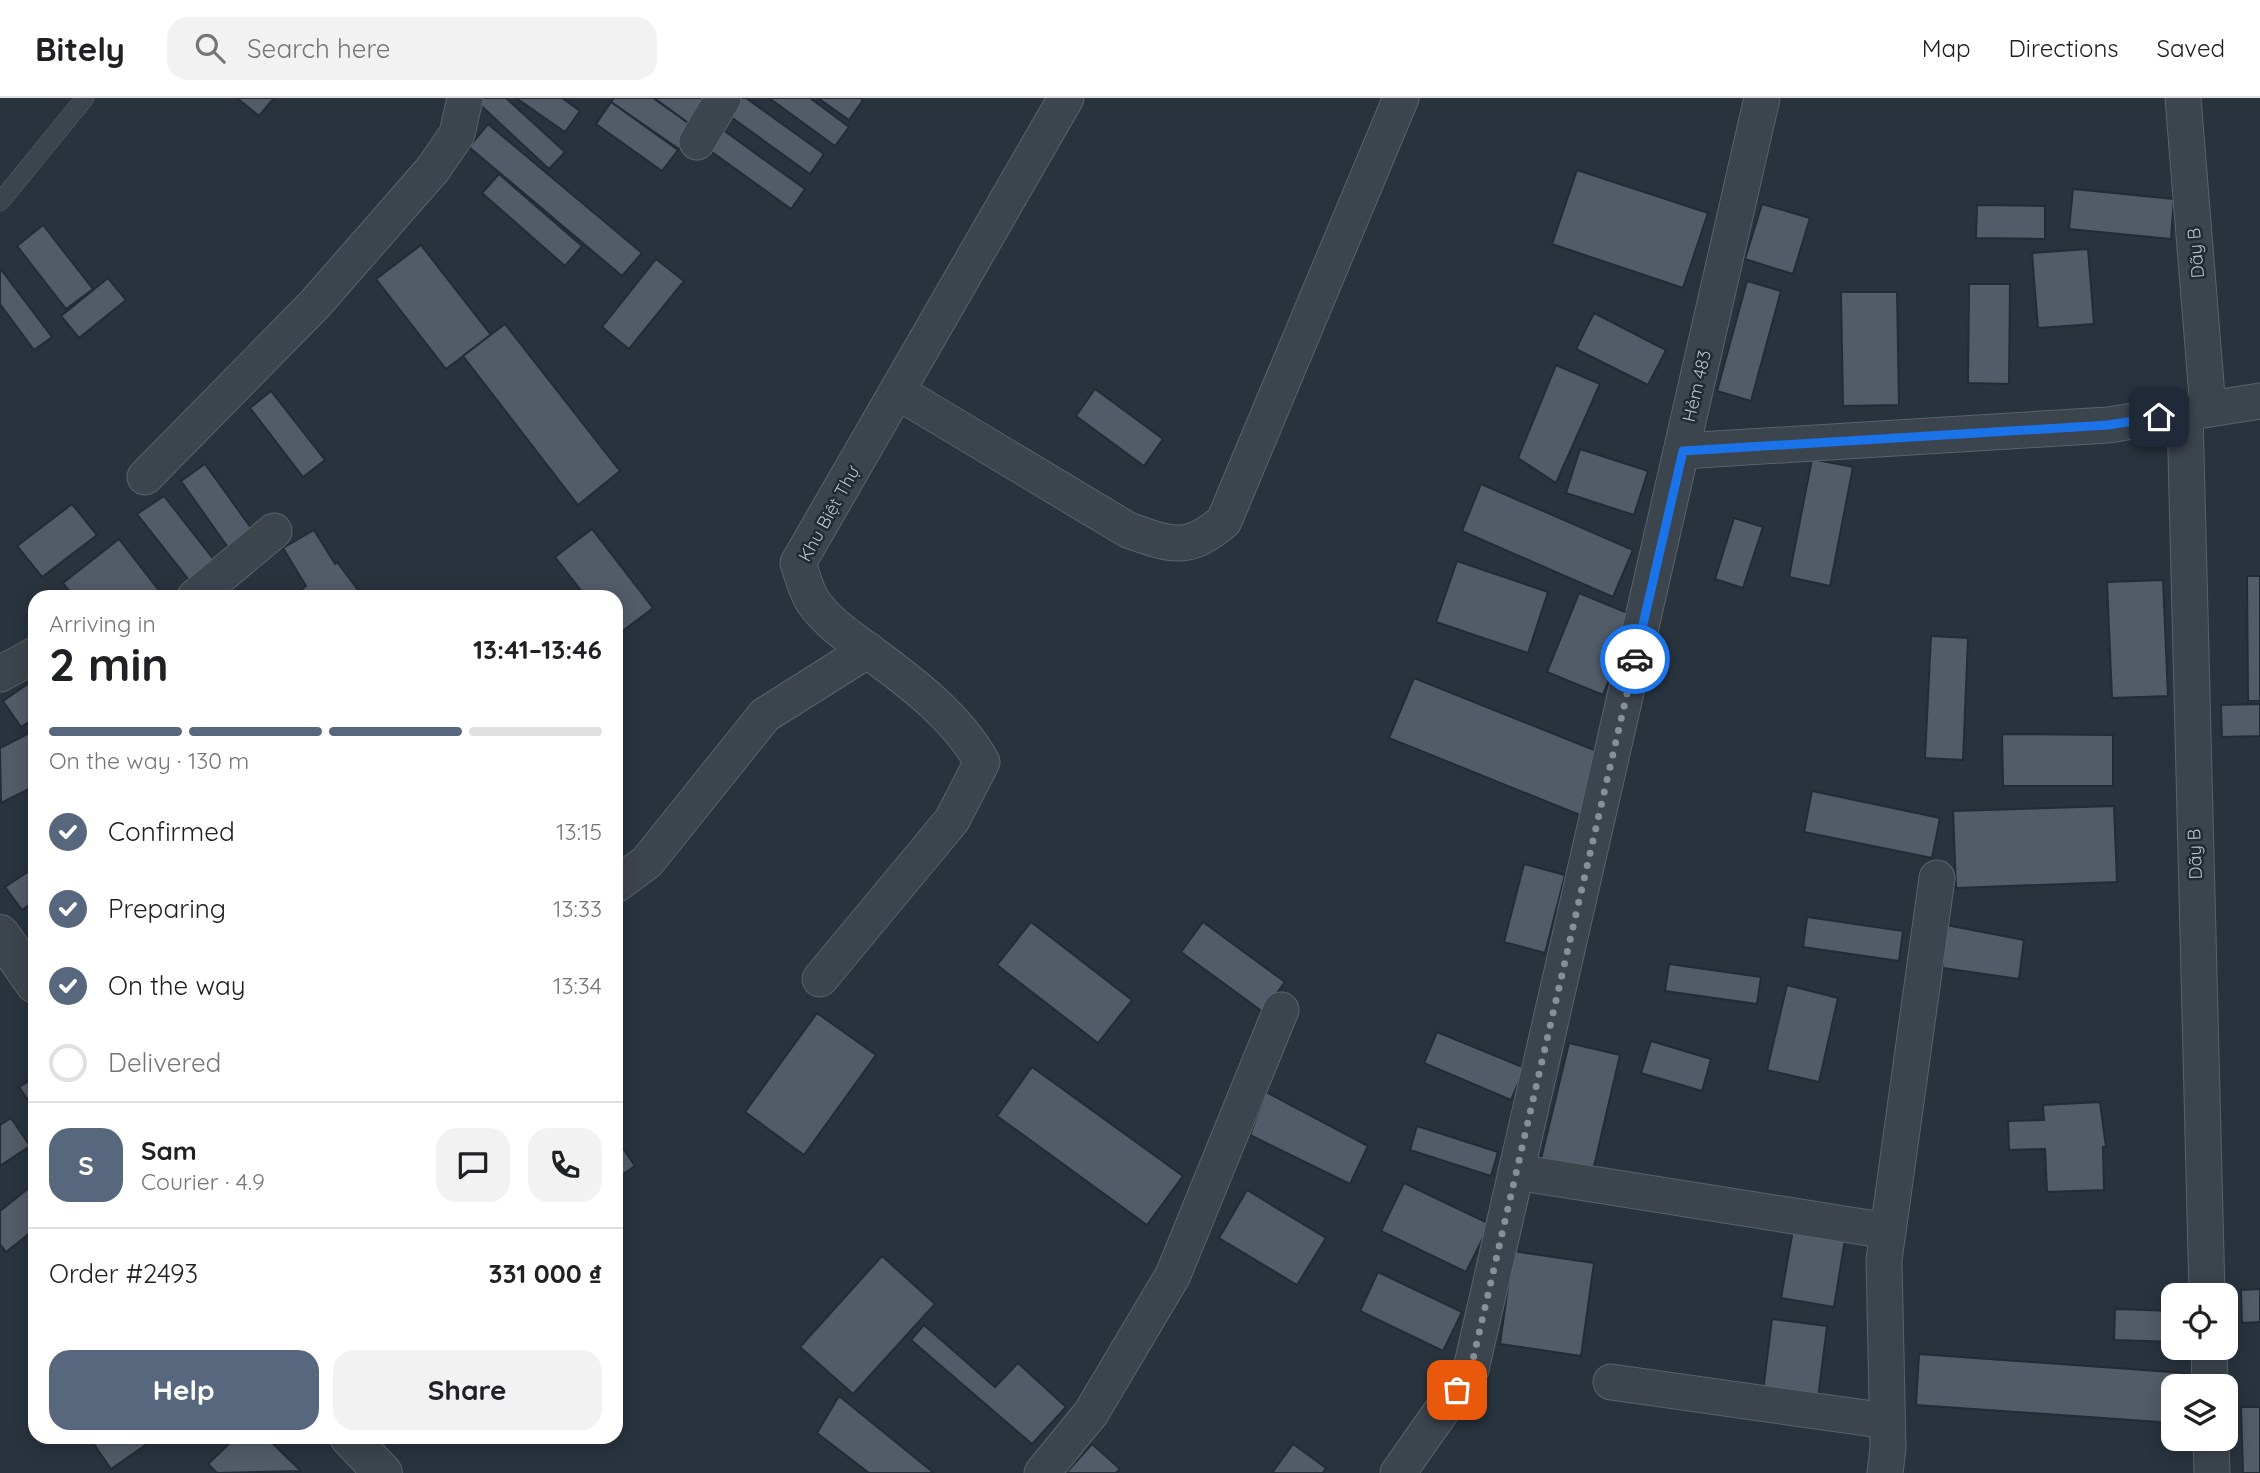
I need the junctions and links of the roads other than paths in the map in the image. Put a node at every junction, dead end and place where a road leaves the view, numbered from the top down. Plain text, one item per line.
1 (85, 98) edge
2 (464, 98) edge
3 (723, 98) edge
4 (1066, 98) edge
5 (1401, 98) edge
6 (1762, 98) edge
7 (2183, 98) edge
8 (696, 142) dead end
9 (0, 202) edge
10 (898, 393) junction
11 (2260, 401) edge
12 (2197, 411) junction
13 (1683, 451) junction
14 (145, 477) dead end
15 (274, 531) dead end
16 (203, 590) edge
17 (868, 650) junction
18 (28, 659) edge
19 (0, 674) edge
20 (1937, 878) dead end
21 (623, 880) edge
22 (0, 934) edge
23 (28, 974) edge
24 (820, 979) dead end
25 (1281, 1010) dead end
26 (1517, 1172) junction
27 (1888, 1231) junction
28 (2207, 1283) edge
29 (1611, 1382) dead end
30 (1887, 1420) junction
31 (356, 1444) edge
32 (2211, 1451) edge
33 (383, 1473) edge
34 (1042, 1473) edge
35 (1398, 1473) edge
36 (1885, 1473) edge
37 (2212, 1473) edge

1 - 9 lane
2 - 14 street
3 - 8 street
4 - 10 street, Khu Biệt Thự
5 - 10 street
6 - 13 street, Hẻm 483
7 - 12 street, Dãy B
10 - 17 street, Khu Biệt Thự
11 - 12 street
12 - 13 street
12 - 28 street, Dãy B
13 - 26 street, Hẻm 483
15 - 16 street
17 - 21 street
17 - 24 street, Khu Biệt Thự
18 - 19 street
20 - 27 street
22 - 23 street
25 - 34 street
26 - 27 street
26 - 35 street, Hẻm 483
27 - 30 street
29 - 30 street
30 - 36 street
31 - 33 street
32 - 37 street

